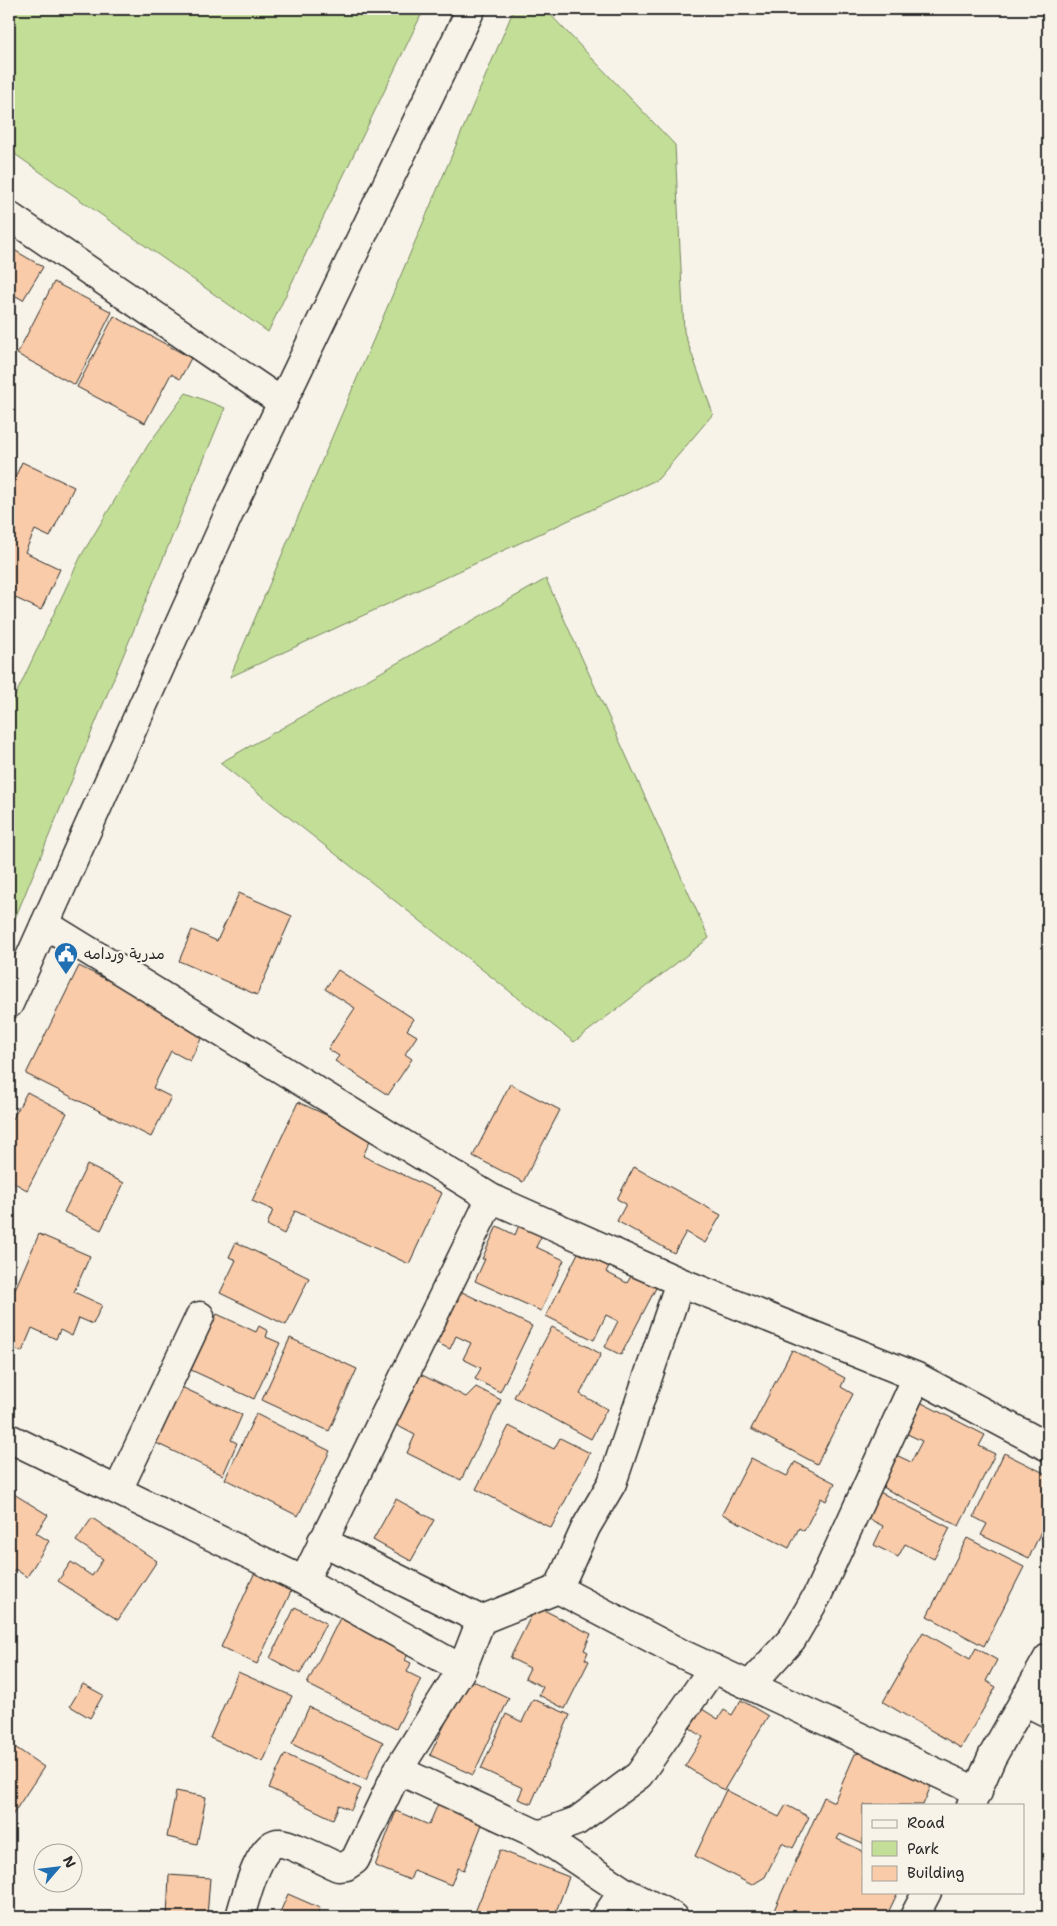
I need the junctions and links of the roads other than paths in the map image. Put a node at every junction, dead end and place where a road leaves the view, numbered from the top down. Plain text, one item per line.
1 (471, 9) edge
2 (9, 216) edge
3 (283, 402) junction
4 (45, 924) junction
5 (9, 1004) edge
6 (491, 1198) junction
7 (680, 1282) junction
8 (200, 1316) dead end
9 (917, 1377) junction
10 (9, 1438) edge
11 (1048, 1447) edge
12 (118, 1490) junction
13 (322, 1541) junction
14 (304, 1581) junction
15 (558, 1589) junction
16 (481, 1620) junction
17 (1048, 1658) edge
18 (713, 1668) junction
19 (462, 1669) junction
20 (750, 1685) junction
21 (1036, 1707) edge
22 (398, 1770) junction
23 (974, 1798) edge
24 (539, 1835) junction
25 (623, 1891) junction
26 (240, 1917) edge
27 (606, 1917) edge
28 (674, 1917) edge

1 - 3 street
2 - 3 street
3 - 4 street
4 - 5 street
4 - 6 street
6 - 7 street
6 - 13 street
7 - 9 street
7 - 15 street
8 - 12 street
9 - 11 street
9 - 20 street
10 - 12 street
12 - 14 street
13 - 14 street
13 - 16 street
14 - 19 street
15 - 16 street
15 - 18 street
16 - 19 street
17 - 21 street
18 - 20 street
18 - 24 street
19 - 22 street
20 - 23 street
21 - 23 street
22 - 24 street
22 - 26 street
24 - 25 street
25 - 27 street
25 - 28 street

